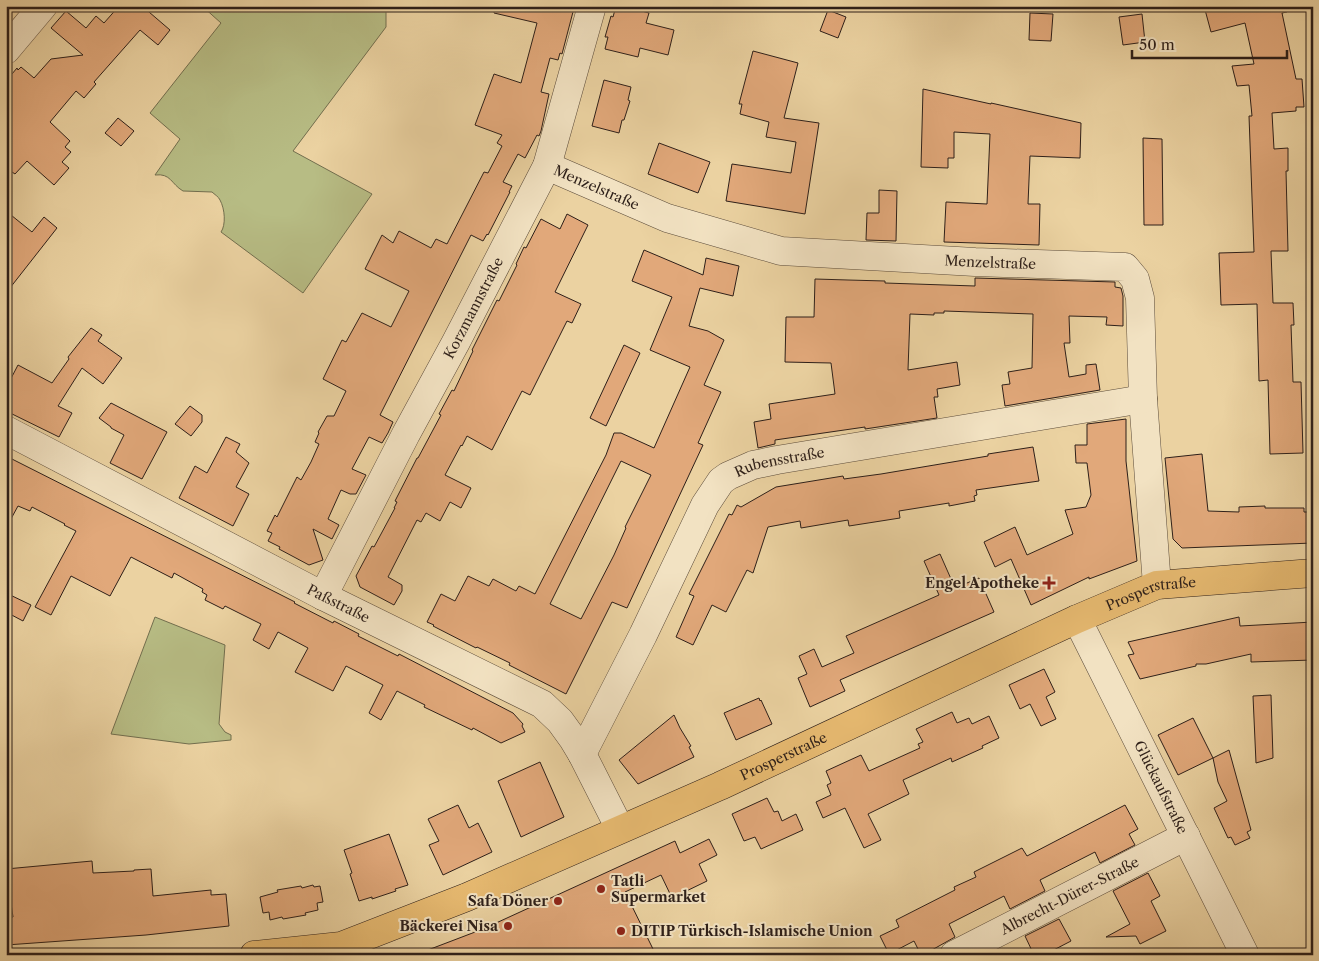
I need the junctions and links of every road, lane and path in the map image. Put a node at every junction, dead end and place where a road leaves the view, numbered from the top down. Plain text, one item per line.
1 (43, 6) edge
2 (592, 6) edge
3 (6, 50) edge
4 (547, 166) junction
5 (1143, 399) junction
6 (6, 430) edge
7 (1313, 573) edge
8 (1157, 585) junction
9 (323, 596) junction
10 (1077, 619) junction
11 (582, 754) junction
12 (620, 830) junction
13 (1186, 836) junction
14 (254, 955) edge
15 (954, 955) edge
16 (1245, 955) edge

1 - 3 street
2 - 4 street, Korzmannstraße
4 - 5 street, Menzelstraße
4 - 9 street, Korzmannstraße
5 - 8 street, Menzelstraße
5 - 11 street, Rubensstraße
6 - 9 street, Paßstraße
7 - 8 main road, Prosperstraße
8 - 10 main road, Prosperstraße
9 - 11 street, Paßstraße
10 - 12 main road, Prosperstraße
10 - 13 street, Glückaufstraße
11 - 12 street, Paßstraße
12 - 14 main road, Prosperstraße
13 - 15 street, Albrecht-Dürer-Straße
13 - 16 street, Glückaufstraße

